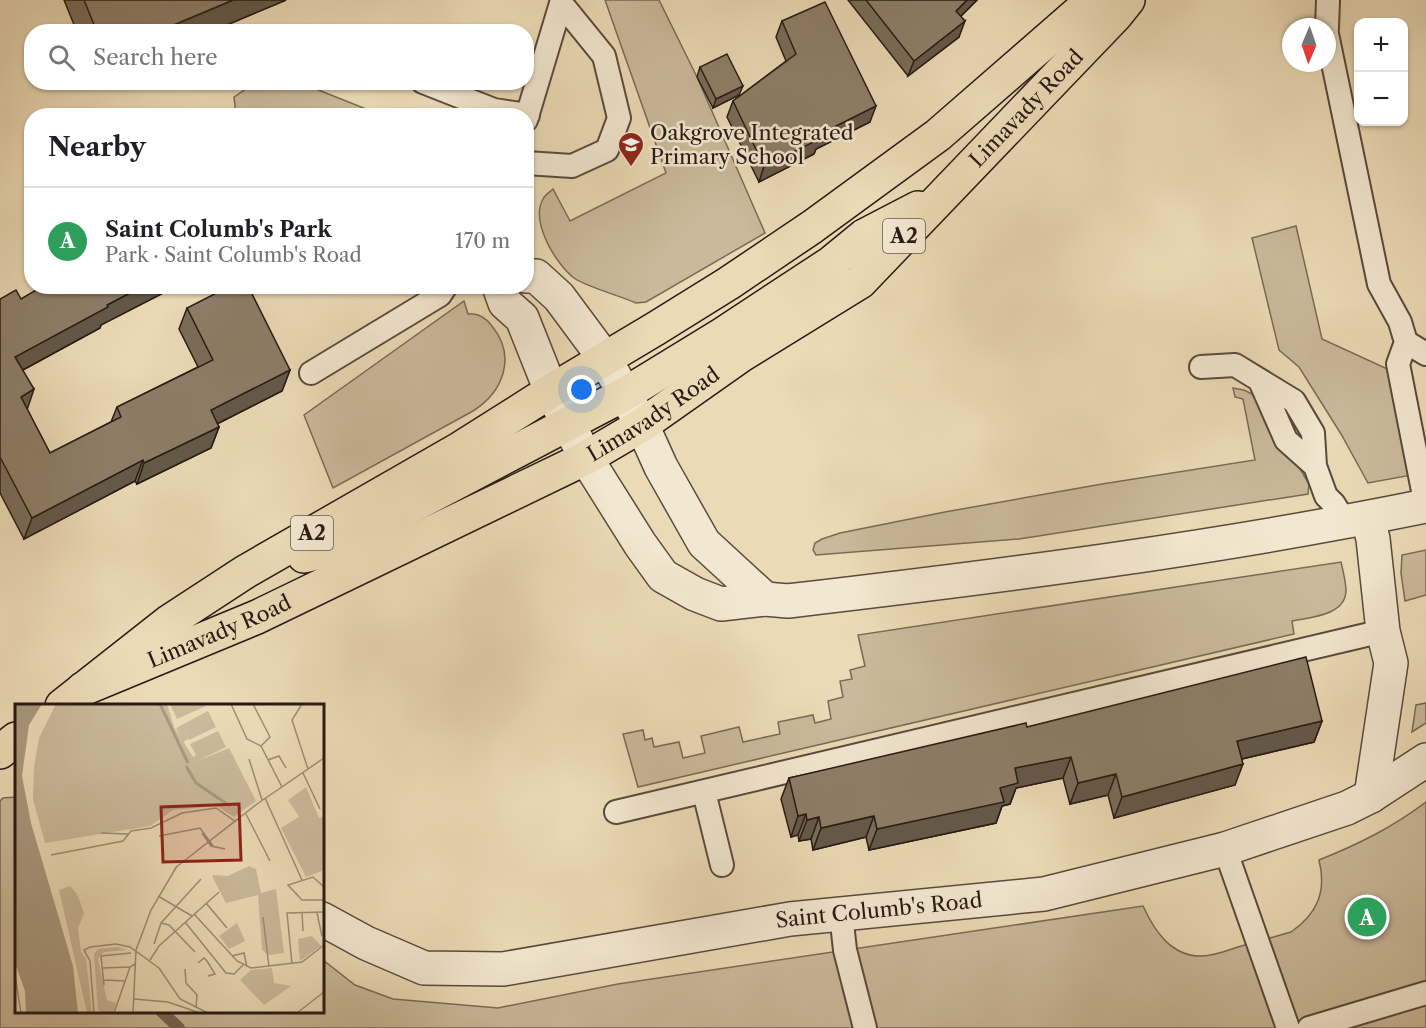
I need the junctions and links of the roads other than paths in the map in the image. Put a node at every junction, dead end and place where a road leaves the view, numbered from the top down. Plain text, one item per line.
1 (1093, 0) edge
2 (1128, 0) edge
3 (1328, 0) edge
4 (562, 2) edge
5 (1327, 18) edge
6 (1335, 72) edge
7 (443, 90) edge
8 (489, 108) edge
9 (530, 108) edge
10 (534, 164) edge
11 (942, 196) junction
12 (534, 276) edge
13 (441, 294) edge
14 (502, 294) edge
15 (1406, 342) junction
16 (1426, 354) edge
17 (606, 359) junction
18 (1201, 368) dead end
19 (311, 373) dead end
20 (551, 391) junction
21 (625, 394) junction
22 (569, 425) junction
23 (642, 425) junction
24 (586, 458) junction
25 (1426, 506) edge
26 (1356, 520) junction
27 (244, 572) junction
28 (765, 599) junction
29 (1383, 631) junction
30 (72, 697) edge
31 (15, 740) edge
32 (0, 752) edge
33 (1426, 760) edge
34 (704, 792) junction
35 (1371, 796) junction
36 (616, 812) dead end
37 (1225, 849) junction
38 (722, 865) dead end
39 (841, 914) junction
40 (324, 920) edge
41 (1426, 993) edge
42 (865, 1028) edge
43 (1288, 1028) edge
44 (1309, 1028) edge

1 - 17 highway, Limavady Road / A2
2 - 11 highway, Limavady Road / A2
3 - 5 lane
4 - 9 lane
4 - 10 lane
6 - 15 lane
7 - 8 lane
11 - 21 highway
11 - 23 highway, Limavady Road / A2
12 - 17 street
13 - 19 lane
14 - 20 street
15 - 16 lane
15 - 25 lane
17 - 20 highway, Limavady Road / A2
17 - 21 street
18 - 26 lane
20 - 22 street
20 - 27 highway, Limavady Road / A2
21 - 22 highway
21 - 23 street
22 - 24 street
22 - 27 highway
23 - 24 highway, Limavady Road / A2
23 - 28 street
24 - 28 street
24 - 30 highway, Limavady Road / A2
25 - 26 street
26 - 28 street
26 - 29 street
27 - 30 highway, Limavady Road / A2
29 - 34 lane
29 - 35 street
31 - 32 highway
33 - 35 street, Saint Columb's Road
34 - 36 lane
34 - 38 lane
35 - 37 street, Saint Columb's Road
37 - 39 street, Saint Columb's Road
37 - 43 lane
39 - 40 street, Saint Columb's Road
39 - 42 lane
41 - 44 lane

